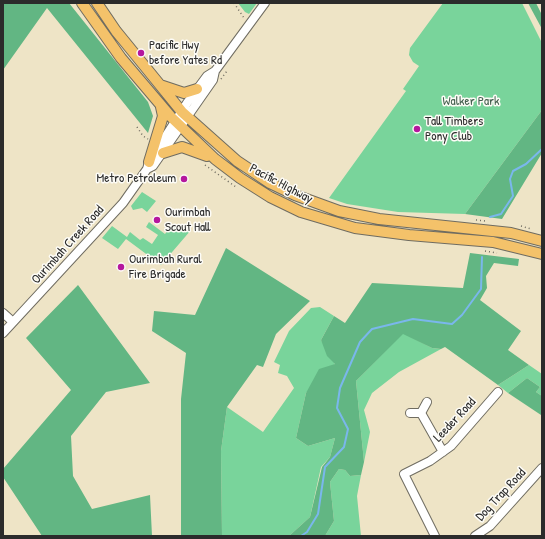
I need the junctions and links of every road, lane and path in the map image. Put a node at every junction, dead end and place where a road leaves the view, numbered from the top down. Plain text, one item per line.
1 (82, 3) edge
2 (97, 3) edge
3 (234, 3) edge
4 (265, 3) edge
5 (249, 25) junction
6 (215, 71) junction
7 (227, 71) dead end
8 (219, 83) dead end
9 (158, 84) junction
10 (197, 89) junction
11 (161, 107) junction
12 (185, 114) junction
13 (178, 125) junction
14 (137, 127) dead end
15 (152, 134) dead end
16 (162, 153) junction
17 (215, 159) junction
18 (148, 166) junction
19 (470, 220) dead end
20 (488, 221) dead end
21 (517, 226) dead end
22 (536, 230) dead end
23 (542, 241) edge
24 (542, 254) edge
25 (3, 313) edge
26 (13, 322) junction
27 (3, 333) edge
28 (498, 392) dead end
29 (426, 402) dead end
30 (410, 413) dead end
31 (420, 413) junction
32 (443, 452) junction
33 (542, 468) edge
34 (436, 536) edge
35 (475, 536) edge

1 - 11 main road, Pacific Highway
2 - 9 main road, Pacific Highway
3 - 5 path
4 - 5 street
5 - 6 street
6 - 10 street
6 - 12 street
7 - 8 path
9 - 10 main road
9 - 12 main road, Pacific Highway
10 - 12 street
11 - 13 main road, Pacific Highway
11 - 18 main road
12 - 13 street, Ourimbah Creek Road
12 - 23 main road, Pacific Highway
13 - 16 street, Ourimbah Creek Road
13 - 17 main road, Pacific Highway
13 - 18 street, Ourimbah Creek Road
14 - 15 path
16 - 17 main road
16 - 18 street, Ourimbah Creek Road
17 - 24 main road, Pacific Highway
18 - 26 street, Ourimbah Creek Road
19 - 20 path
21 - 22 path
25 - 26 street
26 - 27 street, Ourimbah Creek Road
28 - 32 street, Leeder Road
29 - 31 street
30 - 31 street
31 - 32 street
32 - 34 street, Leeder Road
33 - 35 street, Dog Trap Road

